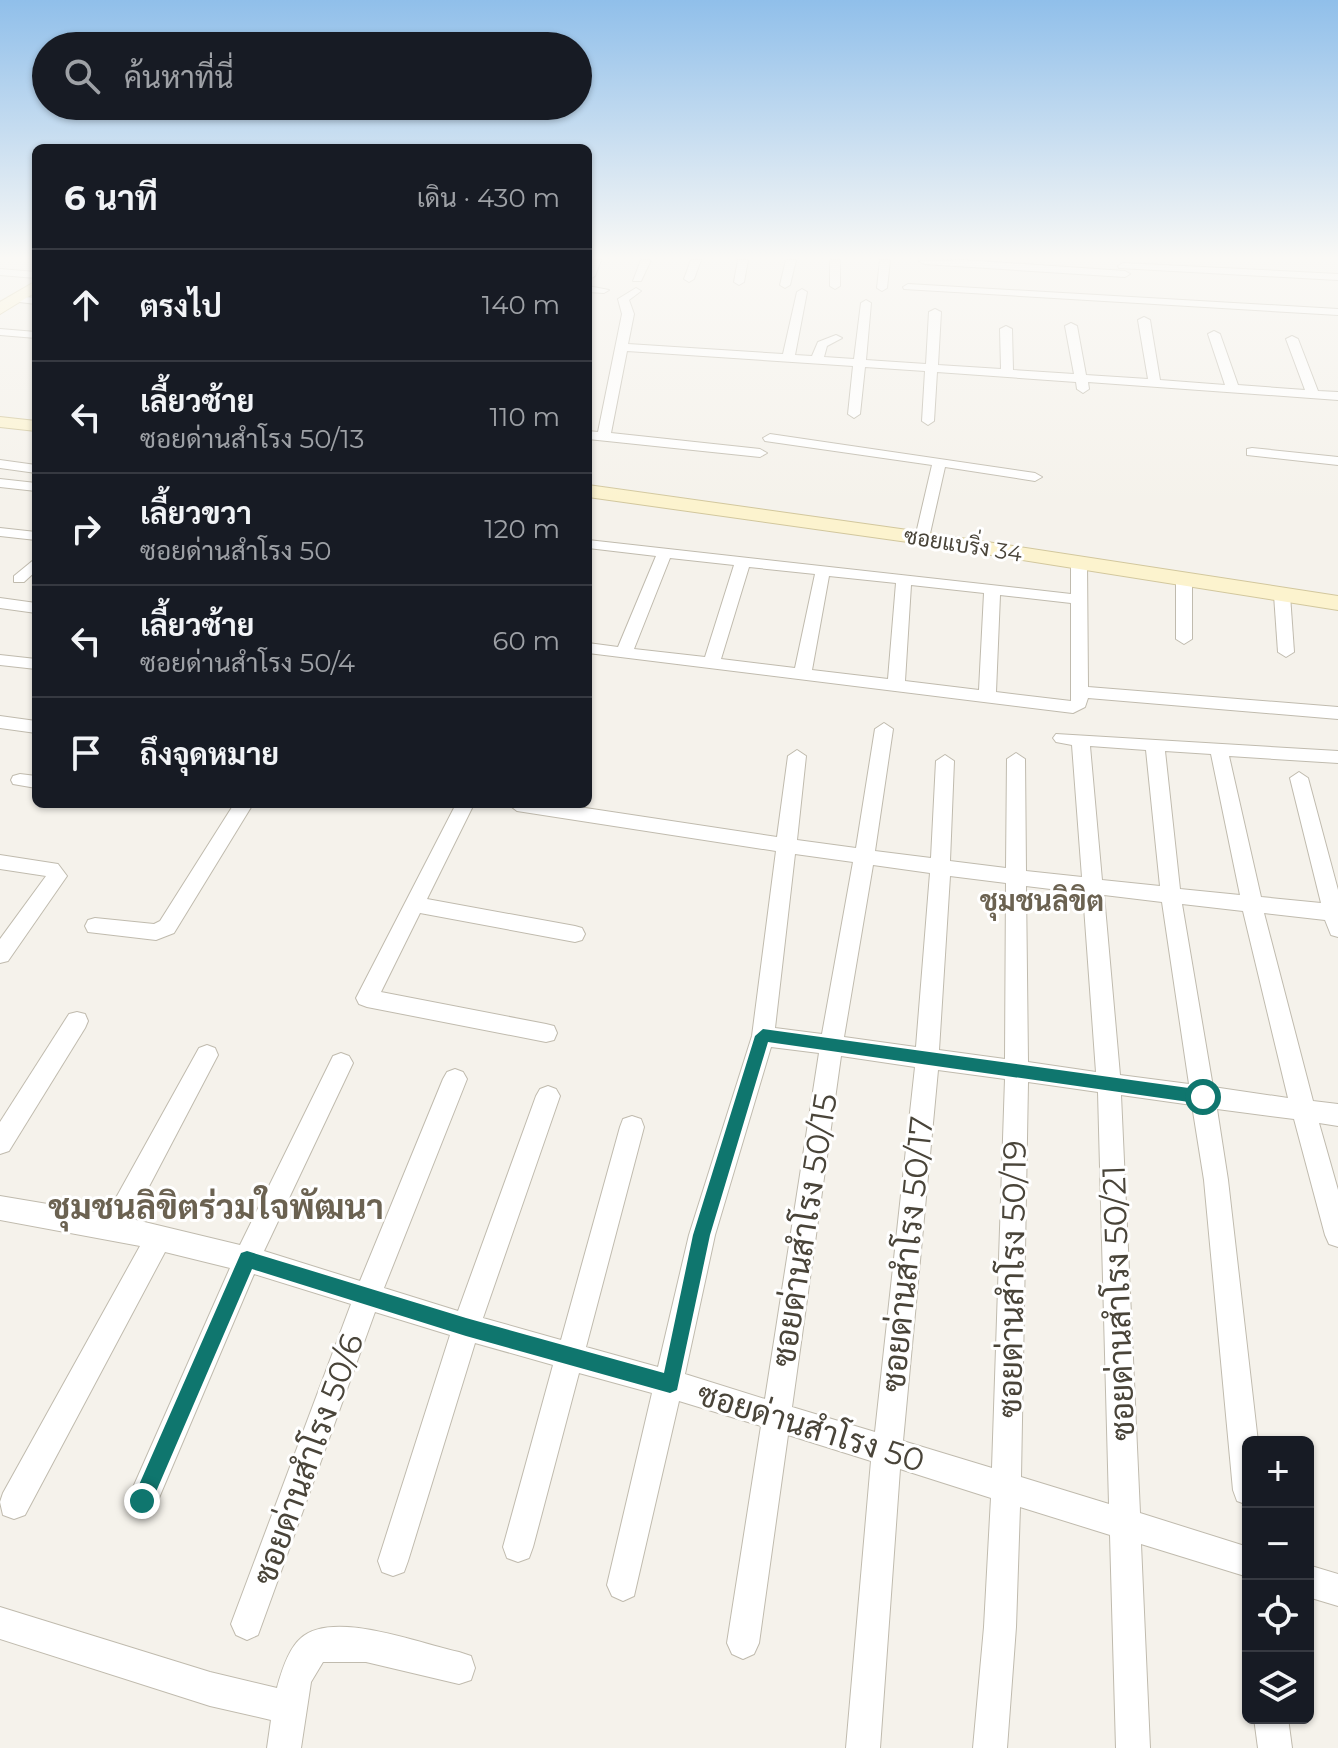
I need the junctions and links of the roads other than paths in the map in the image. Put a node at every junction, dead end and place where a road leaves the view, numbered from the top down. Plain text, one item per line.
1 (625, 342) edge
2 (792, 342) edge
3 (828, 342) edge
4 (861, 342) edge
5 (933, 342) edge
6 (1006, 342) edge
7 (1074, 342) edge
8 (1148, 342) edge
9 (1217, 342) edge
10 (1293, 342) edge
11 (624, 347) junction
12 (788, 359) junction
13 (817, 360) junction
14 (859, 363) junction
15 (931, 369) junction
16 (1007, 373) junction
17 (1082, 379) junction
18 (1155, 384) junction
19 (1233, 389) junction
20 (1083, 393) dead end
21 (1313, 394) junction
22 (1338, 396) edge
23 (854, 414) dead end
24 (928, 421) dead end
25 (0, 422) edge
26 (32, 426) edge
27 (592, 435) edge
28 (604, 436) junction
29 (770, 438) dead end
30 (1252, 452) dead end
31 (760, 453) dead end
32 (1338, 461) edge
33 (939, 462) junction
34 (0, 464) edge
35 (32, 468) edge
36 (1035, 477) dead end
37 (0, 483) edge
38 (32, 487) edge
39 (592, 492) edge
40 (0, 532) edge
41 (32, 536) edge
42 (922, 538) junction
43 (592, 544) edge
44 (665, 552) junction
45 (743, 561) junction
46 (1079, 562) junction
47 (32, 567) edge
48 (823, 570) junction
49 (19, 579) dead end
50 (904, 579) junction
51 (1184, 579) junction
52 (992, 589) junction
53 (1282, 595) junction
54 (1078, 599) junction
55 (0, 603) edge
56 (1338, 603) edge
57 (32, 607) edge
58 (1184, 639) dead end
59 (592, 649) edge
60 (1286, 652) dead end
61 (624, 653) junction
62 (0, 660) edge
63 (711, 663) junction
64 (32, 664) edge
65 (802, 676) junction
66 (896, 687) junction
67 (1080, 692) junction
68 (987, 698) junction
69 (1338, 713) edge
70 (0, 722) edge
71 (32, 726) edge
72 (884, 729) dead end
73 (1155, 745) junction
74 (1219, 751) junction
75 (797, 756) dead end
76 (1338, 757) edge
77 (1016, 759) dead end
78 (945, 761) dead end
79 (1299, 778) dead end
80 (241, 808) edge
81 (463, 808) edge
82 (541, 808) edge
83 (786, 848) junction
84 (864, 858) junction
85 (0, 862) edge
86 (941, 868) junction
87 (1016, 878) junction
88 (1093, 886) junction
89 (1171, 897) junction
90 (415, 904) junction
91 (1252, 905) junction
92 (1337, 918) edge
93 (95, 926) dead end
94 (575, 934) dead end
95 (0, 955) edge
96 (77, 1021) dead end
97 (546, 1033) dead end
98 (763, 1036) junction
99 (833, 1044) junction
100 (207, 1055) dead end
101 (926, 1058) junction
102 (341, 1063) dead end
103 (1017, 1071) junction
104 (455, 1079) dead end
105 (1109, 1084) junction
106 (548, 1096) dead end
107 (1203, 1097) junction
108 (1303, 1110) junction
109 (1338, 1115) edge
110 (632, 1127) dead end
111 (0, 1143) edge
112 (0, 1208) edge
113 (114, 1227) junction
114 (1338, 1235) edge
115 (159, 1237) junction
116 (247, 1259) junction
117 (368, 1295) junction
118 (466, 1327) junction
119 (572, 1356) junction
120 (670, 1384) junction
121 (775, 1416) junction
122 (1243, 1436) edge
123 (886, 1451) junction
124 (1006, 1486) junction
125 (142, 1501) dead end
126 (14, 1504) dead end
127 (1127, 1523) junction
128 (518, 1547) dead end
129 (1242, 1560) edge
130 (393, 1561) dead end
131 (1314, 1583) edge
132 (623, 1585) dead end
133 (1338, 1590) edge
134 (0, 1623) edge
135 (247, 1624) dead end
136 (743, 1643) dead end
137 (459, 1668) dead end
138 (289, 1708) junction
139 (1272, 1724) edge
140 (284, 1748) edge
141 (863, 1748) edge
142 (990, 1748) edge
143 (1133, 1748) edge
144 (1275, 1748) edge

1 - 11 street
2 - 12 street
3 - 13 street
4 - 14 street
5 - 15 street
6 - 16 street
7 - 17 street
8 - 18 street
9 - 19 street
10 - 21 street
11 - 12 street
11 - 28 street
12 - 13 street
13 - 14 street
14 - 15 street
14 - 23 street
15 - 16 street
15 - 24 street
16 - 17 street
17 - 18 street
17 - 20 street
18 - 19 street
19 - 21 street
21 - 22 street
25 - 26 street
27 - 28 street
28 - 31 street
29 - 33 street
30 - 32 street
33 - 36 street
33 - 42 street
34 - 35 street
37 - 38 street
39 - 42 street, ซอยแบริ่ง 34
40 - 41 street
42 - 46 street, ซอยแบริ่ง 34
43 - 44 street
44 - 45 street
44 - 61 street
45 - 48 street
45 - 63 street
46 - 51 street, ซอยแบริ่ง 34
46 - 54 street
47 - 49 street
48 - 50 street
48 - 65 street
50 - 52 street
50 - 66 street
51 - 53 street, ซอยแบริ่ง 34
51 - 58 street
52 - 54 street
52 - 68 street
53 - 56 street, ซอยแบริ่ง 34
53 - 60 street
54 - 67 street
55 - 57 street
59 - 61 street
61 - 63 street
62 - 64 street
63 - 65 street
65 - 66 street
66 - 68 street
67 - 68 street
67 - 69 street
70 - 71 street
72 - 84 street, ซอยด่านสำโรง 50/15
73 - 74 street
73 - 88 street, ซอยด่านสำโรง 50/21
73 - 89 street
74 - 76 street
74 - 91 street
75 - 83 street
77 - 87 street, ซอยด่านสำโรง 50/19
78 - 86 street, ซอยด่านสำโรง 50/17
79 - 92 street
80 - 93 street
81 - 90 street
82 - 83 street
83 - 84 street
83 - 98 street
84 - 86 street
84 - 99 street, ซอยด่านสำโรง 50/15
85 - 95 street
86 - 87 street
86 - 101 street, ซอยด่านสำโรง 50/17
87 - 88 street
87 - 103 street, ซอยด่านสำโรง 50/19
88 - 89 street
88 - 105 street, ซอยด่านสำโรง 50/21
89 - 91 street
89 - 107 street
90 - 94 street
90 - 97 street
91 - 92 street
91 - 108 street
96 - 111 street
98 - 99 street
98 - 120 street
99 - 101 street
99 - 121 street, ซอยด่านสำโรง 50/15
100 - 113 street
101 - 103 street
101 - 123 street, ซอยด่านสำโรง 50/17
102 - 116 street
103 - 105 street
103 - 124 street, ซอยด่านสำโรง 50/19
104 - 117 street, ซอยด่านสำโรง 50/6
105 - 107 street
105 - 127 street, ซอยด่านสำโรง 50/21
106 - 118 street
107 - 108 street
107 - 122 street
108 - 109 street
108 - 114 street
110 - 119 street
112 - 113 street, ซอยด่านสำโรง 50
113 - 115 street, ซอยด่านสำโรง 50
115 - 116 street, ซอยด่านสำโรง 50
115 - 126 street
116 - 117 street, ซอยด่านสำโรง 50
116 - 125 street
117 - 118 street, ซอยด่านสำโรง 50
117 - 135 street, ซอยด่านสำโรง 50/6
118 - 119 street, ซอยด่านสำโรง 50
118 - 130 street
119 - 120 street, ซอยด่านสำโรง 50
119 - 128 street
120 - 121 street, ซอยด่านสำโรง 50
120 - 132 street
121 - 123 street, ซอยด่านสำโรง 50
121 - 136 street, ซอยด่านสำโรง 50/15
123 - 124 street, ซอยด่านสำโรง 50
123 - 141 street, ซอยด่านสำโรง 50/17
124 - 127 street, ซอยด่านสำโรง 50
124 - 142 street, ซอยด่านสำโรง 50/19
127 - 129 street, ซอยด่านสำโรง 50
127 - 143 street, ซอยด่านสำโรง 50/21
131 - 133 street
134 - 138 street
137 - 138 street
138 - 140 street
139 - 144 street

